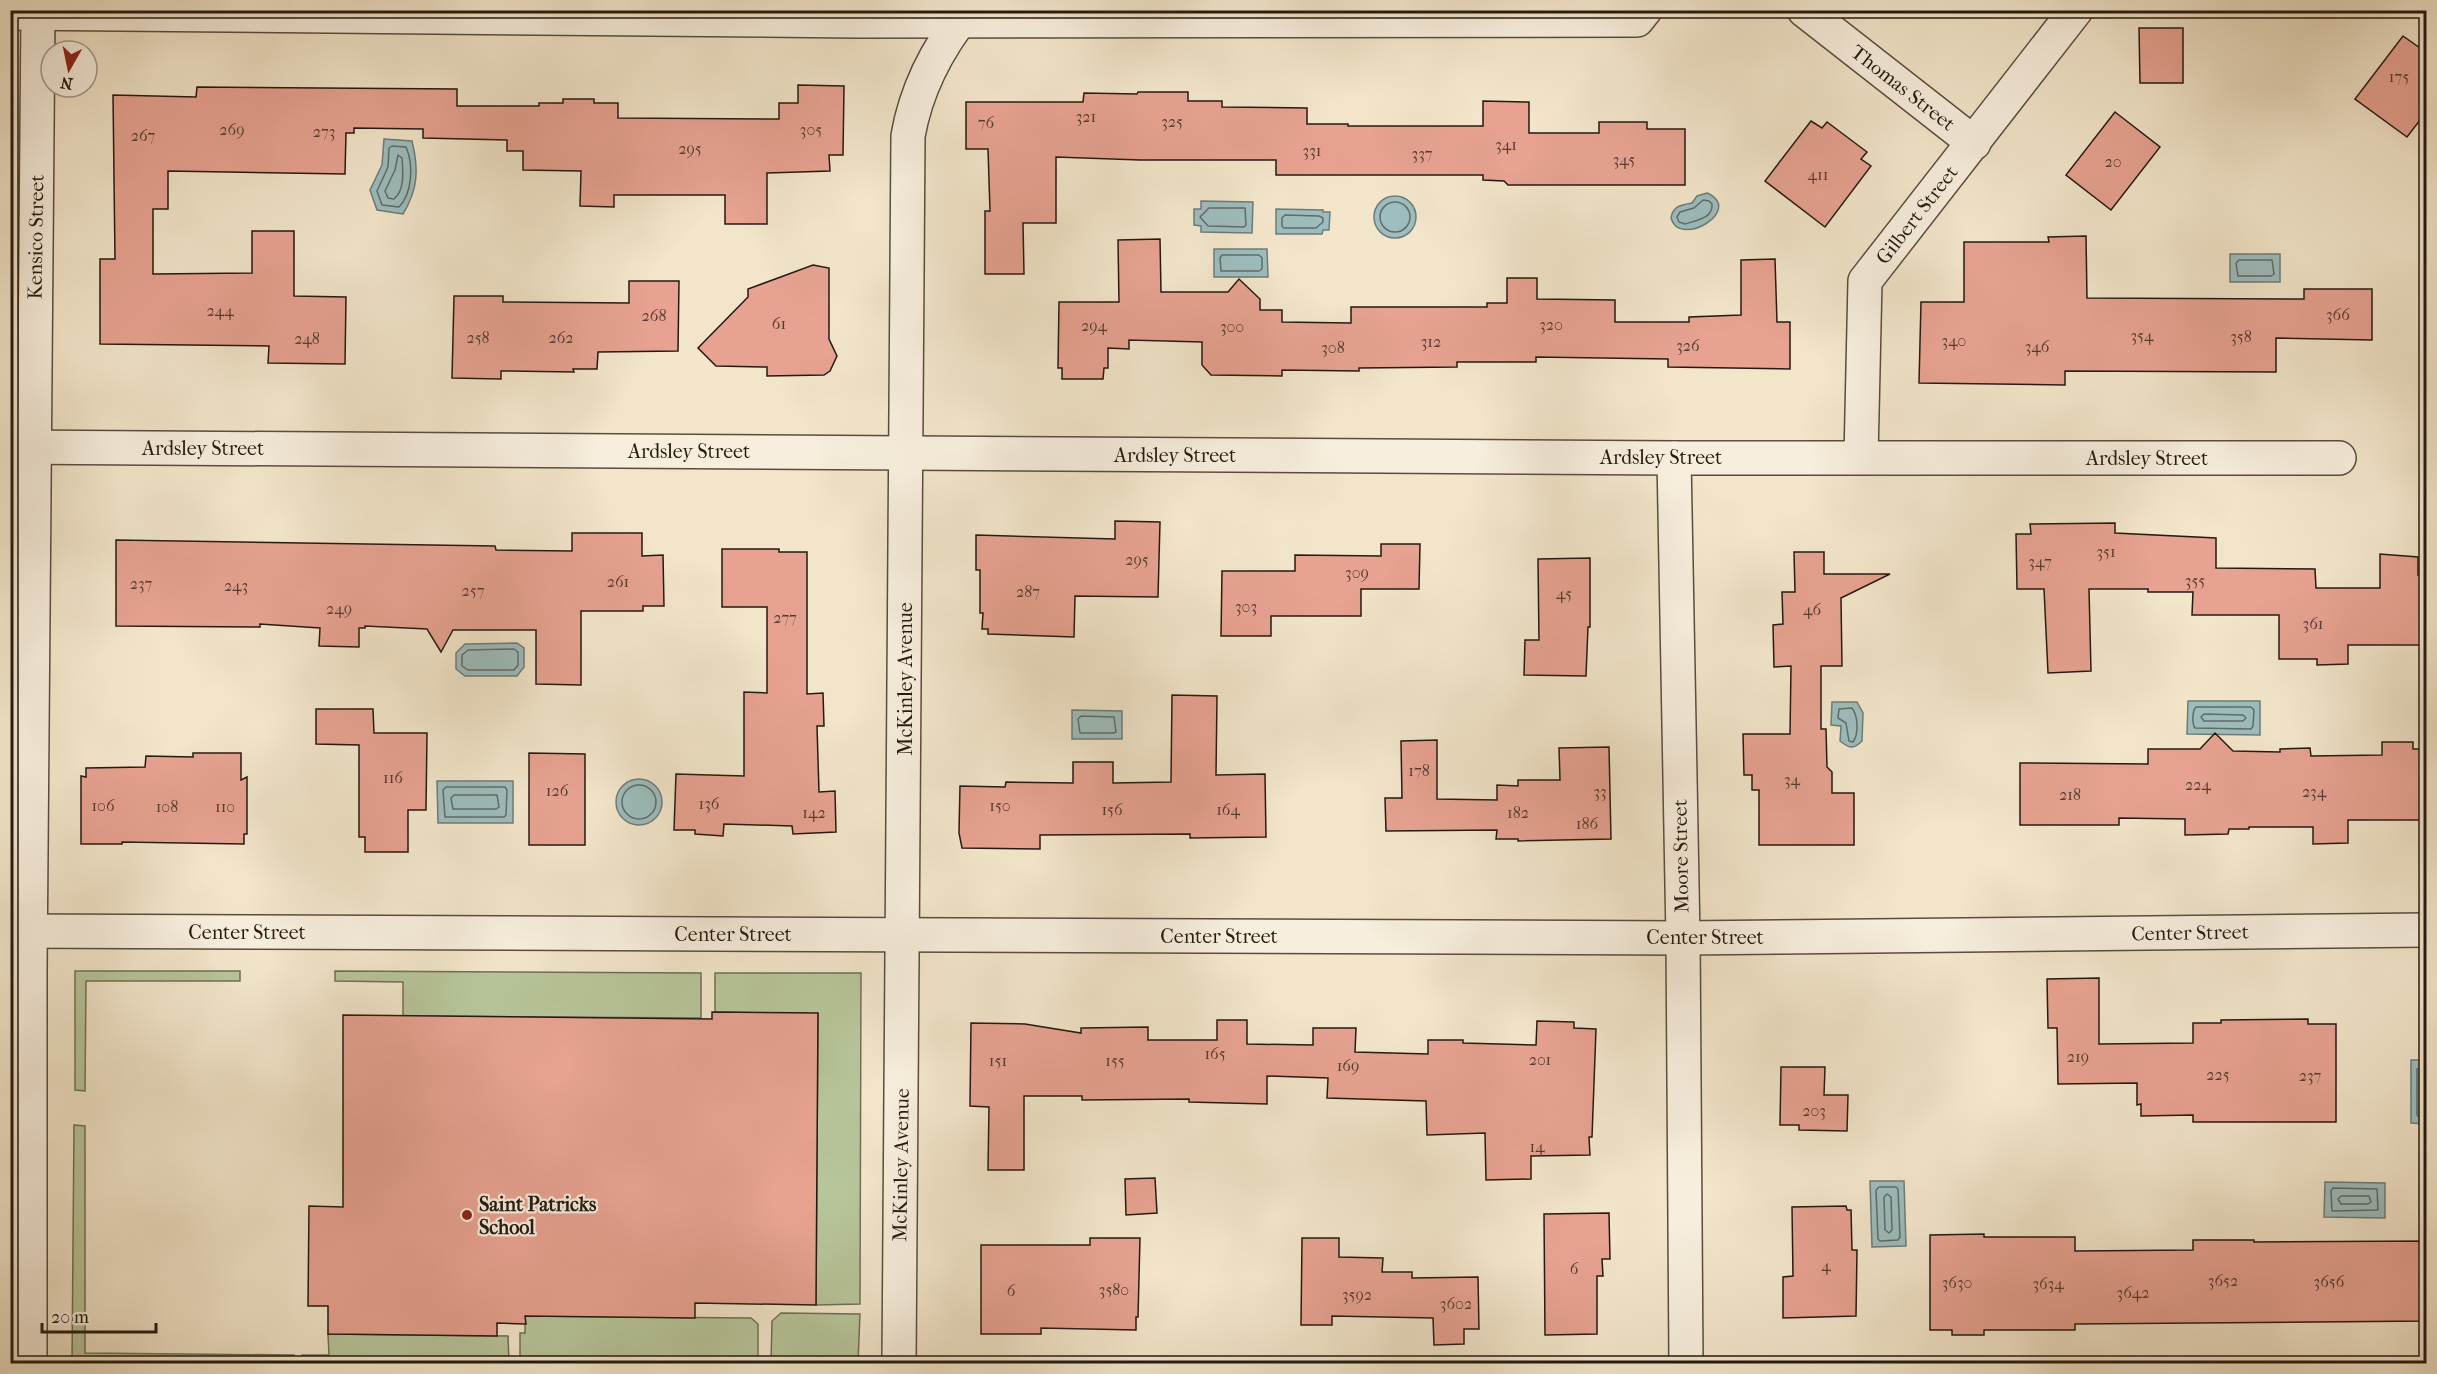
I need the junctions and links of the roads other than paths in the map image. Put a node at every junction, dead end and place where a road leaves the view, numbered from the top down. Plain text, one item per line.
1 (1645, 10) edge
2 (1804, 10) edge
3 (2076, 10) edge
4 (29, 12) edge
5 (963, 16) edge
6 (1974, 142) junction
7 (22, 447) edge
8 (906, 453) junction
9 (1861, 457) junction
10 (1674, 458) junction
11 (2339, 458) dead end
12 (2427, 930) edge
13 (20, 931) edge
14 (903, 935) junction
15 (1683, 938) junction
16 (30, 1364) edge
17 (899, 1364) edge
18 (1686, 1364) edge

1 - 5 street
2 - 6 street, Thomas Street
3 - 6 street, Gilbert Street
4 - 5 street
4 - 7 street, Kensico Street
5 - 8 street, McKinley Avenue
6 - 9 street, Gilbert Street
7 - 8 street, Ardsley Street
7 - 13 street, Kensico Street
8 - 10 street, Ardsley Street
8 - 14 street, McKinley Avenue
9 - 10 street, Ardsley Street
9 - 11 street, Ardsley Street
10 - 15 street, Moore Street
12 - 15 street, Center Street
13 - 14 street, Center Street
13 - 16 street, Kensico Street
14 - 15 street, Center Street
14 - 17 street, McKinley Avenue
15 - 18 street, Moore Street

